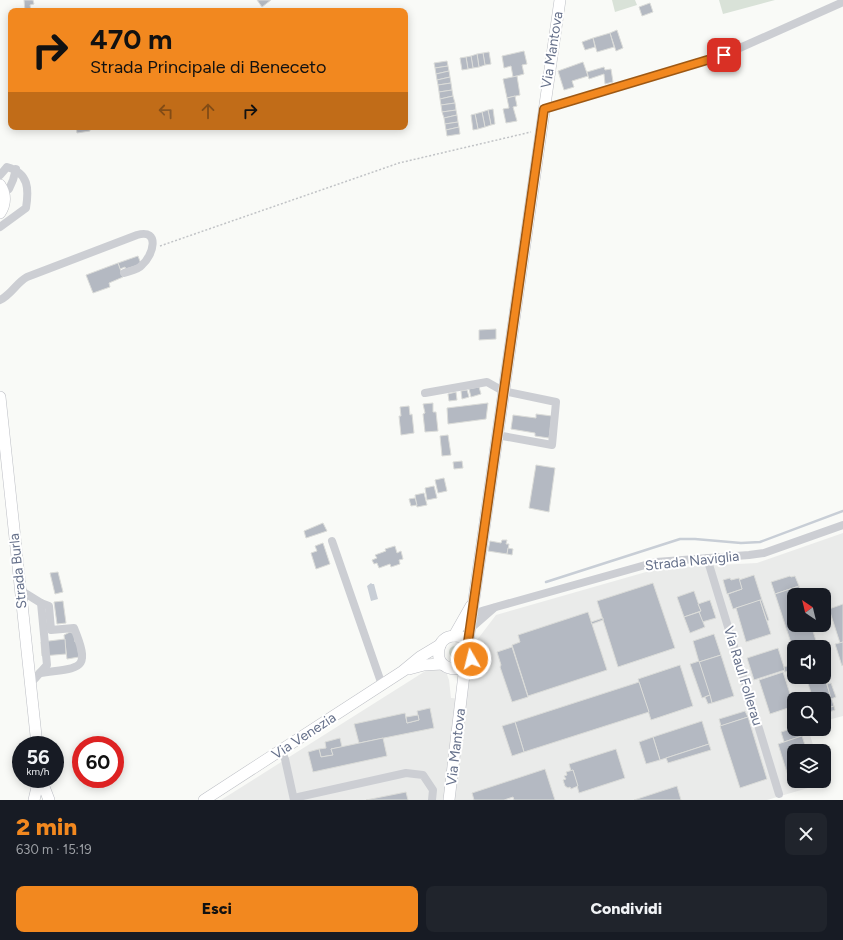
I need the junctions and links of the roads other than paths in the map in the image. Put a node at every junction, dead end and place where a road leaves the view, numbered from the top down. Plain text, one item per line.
1 (560, 0) edge
2 (843, 2) edge
3 (544, 109) junction
4 (12, 168) junction
5 (0, 174) edge
6 (2, 188) edge
7 (0, 213) edge
8 (0, 227) edge
9 (124, 273) dead end
10 (0, 300) edge
11 (504, 391) junction
12 (425, 393) dead end
13 (0, 397) edge
14 (497, 435) junction
15 (843, 525) edge
16 (332, 541) dead end
17 (707, 558) junction
18 (20, 590) junction
19 (475, 598) junction
20 (41, 603) junction
21 (494, 608) junction
22 (473, 614) junction
23 (470, 629) junction
24 (455, 635) junction
25 (468, 642) junction
26 (440, 646) junction
27 (442, 664) junction
28 (465, 666) junction
29 (453, 669) junction
30 (403, 671) junction
31 (40, 673) junction
32 (30, 684) junction
33 (382, 685) junction
34 (462, 694) junction
35 (36, 736) edge
36 (281, 750) junction
37 (37, 788) edge
38 (44, 788) edge
39 (779, 794) dead end
40 (294, 799) edge
41 (34, 800) edge
42 (49, 800) edge
43 (204, 800) edge
44 (432, 800) edge
45 (449, 800) edge

1 - 3 main road, Via Mantova
2 - 3 street
3 - 11 main road, Via Mantova
4 - 5 street
4 - 6 street
4 - 8 street
6 - 7 main road
9 - 10 street
11 - 12 street
11 - 14 main road, Via Mantova
11 - 14 street
13 - 18 main road, Strada Burla
14 - 19 main road, Via Mantova
15 - 17 street, Strada Naviglia
16 - 33 street
17 - 21 street, Strada Naviglia
17 - 39 street, Via Raul Follerau
18 - 20 street
18 - 32 main road, Strada Burla
19 - 22 main road, Via Mantova
19 - 24 main road, Via Mantova
20 - 31 street
20 - 31 street
21 - 22 street, Strada Naviglia
21 - 23 street, Strada Naviglia
22 - 23 main road, Via Mantova
22 - 24 street
23 - 25 main road, Via Mantova
24 - 25 main road
24 - 26 main road, Via Mantova
25 - 28 main road, Via Mantova
26 - 27 main road
26 - 30 main road, Via Venezia
27 - 29 main road
27 - 30 main road, Via Venezia
28 - 29 main road
28 - 34 main road, Via Mantova
29 - 34 main road, Via Mantova
30 - 33 main road, Via Venezia
31 - 32 street
32 - 35 main road, Strada Burla
33 - 36 main road, Via Venezia
34 - 45 main road, Via Mantova
36 - 40 street
36 - 43 main road, Via Venezia
37 - 41 main road
38 - 42 main road
40 - 44 street

